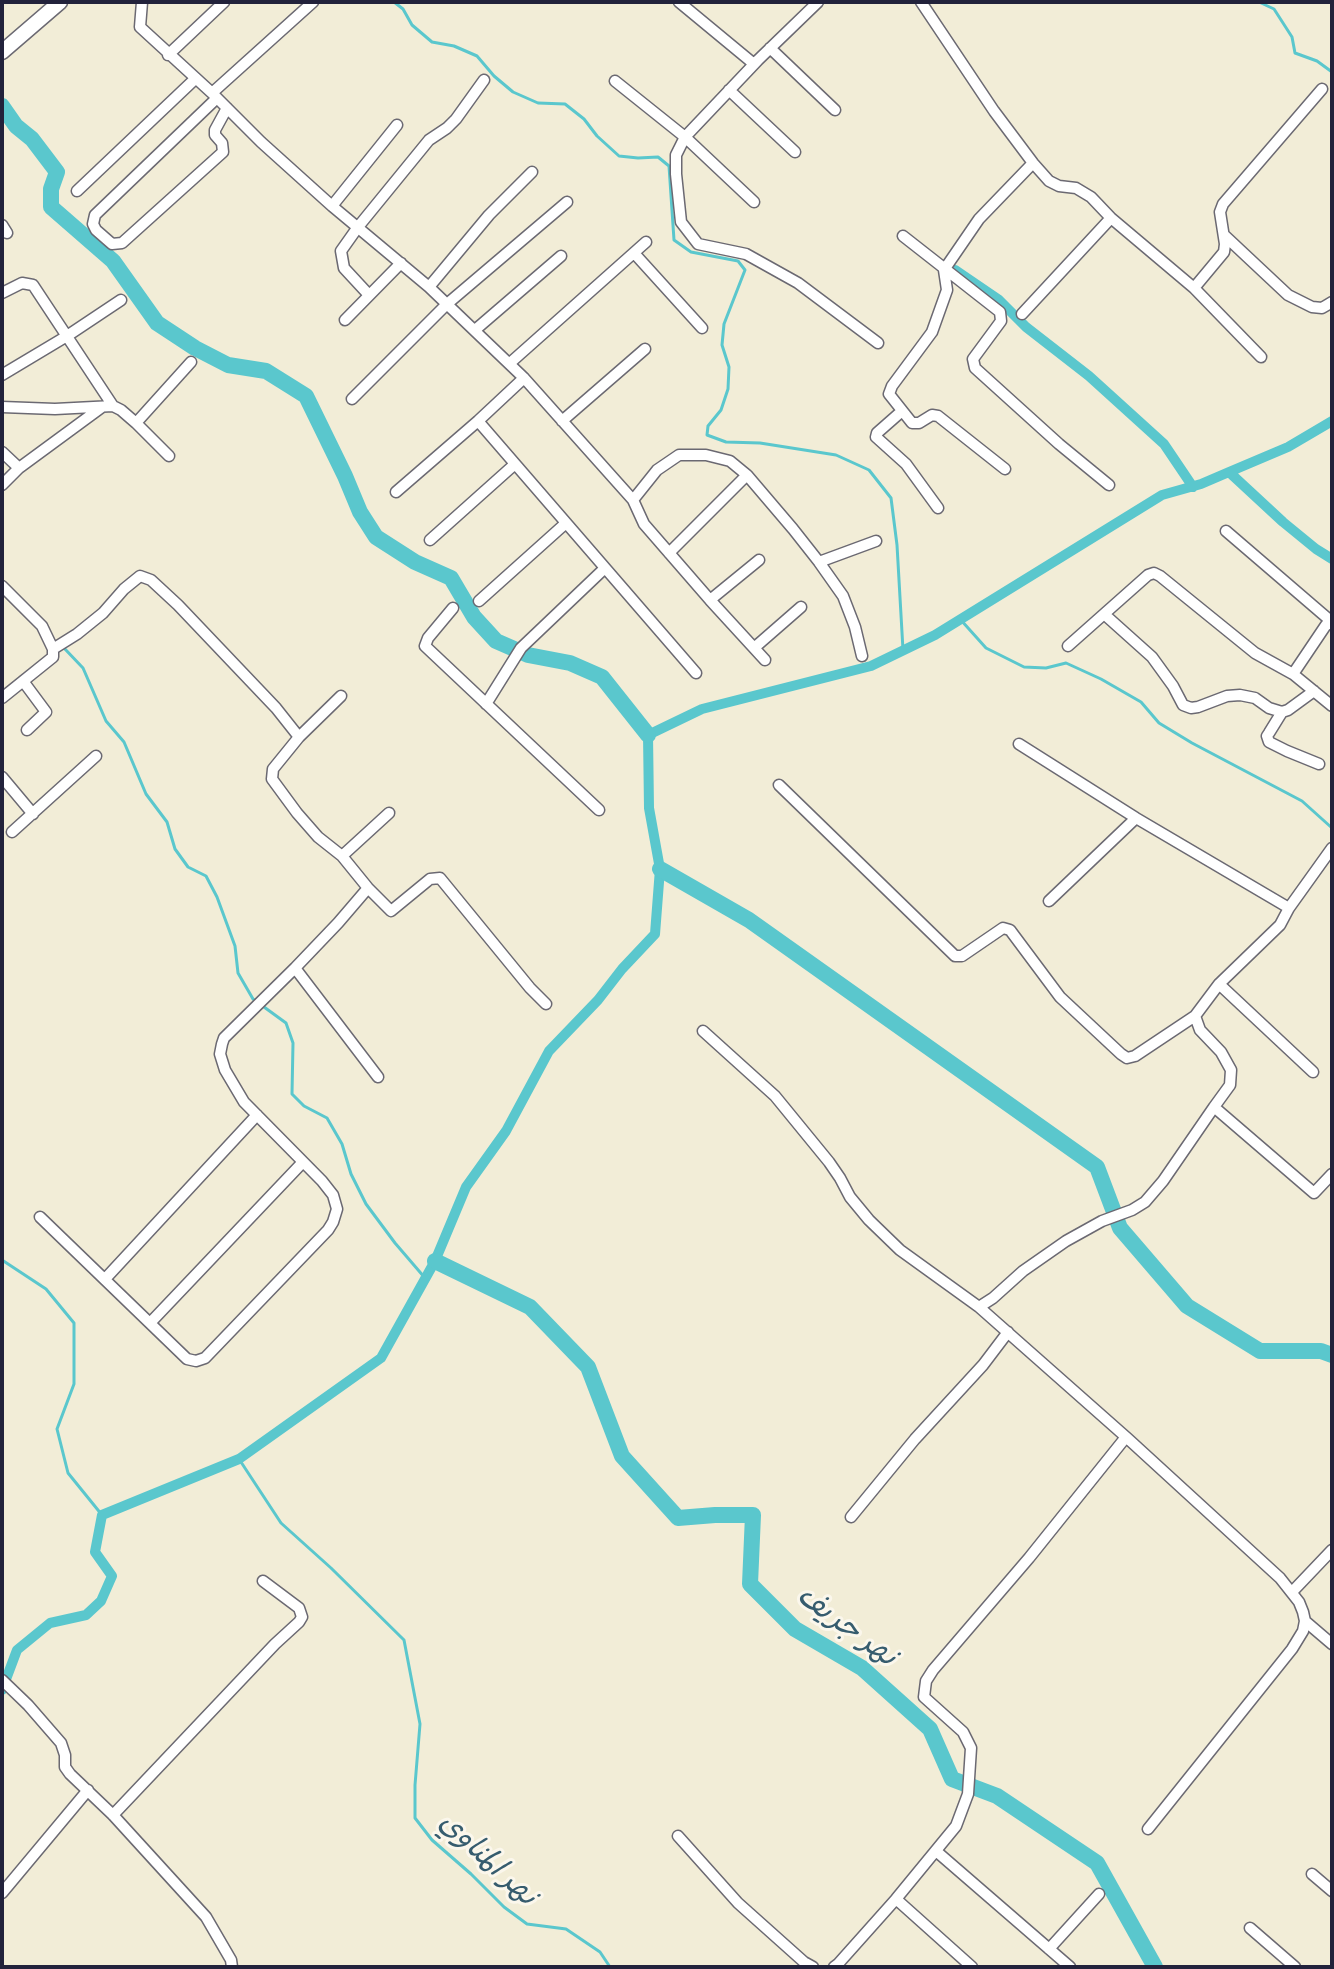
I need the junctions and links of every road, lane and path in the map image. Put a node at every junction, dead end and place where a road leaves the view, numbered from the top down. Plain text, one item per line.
1 (60, 2) edge
2 (142, 2) edge
3 (224, 2) edge
4 (313, 2) edge
5 (679, 2) edge
6 (818, 2) edge
7 (921, 2) edge
8 (770, 48) junction
9 (2, 52) edge
10 (168, 55) junction
11 (754, 64) junction
12 (195, 79) junction
13 (484, 80) dead end
14 (615, 81) dead end
15 (1322, 89) dead end
16 (729, 90) junction
17 (215, 96) junction
18 (227, 108) junction
19 (835, 110) dead end
20 (397, 125) dead end
21 (685, 137) junction
22 (795, 152) dead end
23 (1033, 163) junction
24 (532, 172) dead end
25 (77, 191) dead end
26 (567, 202) dead end
27 (754, 202) dead end
28 (332, 206) junction
29 (1111, 218) junction
30 (358, 227) junction
31 (1224, 235) junction
32 (903, 236) dead end
33 (646, 242) dead end
34 (634, 253) junction
35 (561, 256) dead end
36 (401, 263) junction
37 (944, 270) junction
38 (429, 287) junction
39 (1194, 288) junction
40 (2, 293) edge
41 (369, 295) junction
42 (121, 300) dead end
43 (1332, 302) edge
44 (447, 304) junction
45 (1022, 314) dead end
46 (345, 320) dead end
47 (702, 328) dead end
48 (475, 330) junction
49 (67, 336) junction
50 (878, 343) dead end
51 (645, 349) dead end
52 (1261, 357) dead end
53 (191, 362) dead end
54 (510, 363) junction
55 (2, 375) edge
56 (524, 378) junction
57 (352, 399) dead end
58 (108, 406) junction
59 (2, 407) edge
60 (902, 411) junction
61 (478, 421) junction
62 (562, 421) junction
63 (136, 423) junction
64 (2, 452) edge
65 (169, 456) dead end
66 (515, 464) junction
67 (19, 468) junction
68 (1005, 469) dead end
69 (747, 475) junction
70 (2, 485) edge
71 (1109, 485) dead end
72 (396, 492) dead end
73 (633, 500) junction
74 (938, 508) dead end
75 (566, 523) junction
76 (1226, 531) dead end
77 (430, 540) dead end
78 (876, 541) dead end
79 (669, 553) junction
80 (759, 560) dead end
81 (819, 562) junction
82 (605, 568) junction
83 (5, 593) edge
84 (710, 600) junction
85 (479, 601) dead end
86 (801, 607) dead end
87 (453, 608) dead end
88 (1104, 614) junction
89 (1332, 622) edge
90 (1068, 646) dead end
91 (754, 648) junction
92 (53, 649) junction
93 (862, 656) dead end
94 (765, 660) dead end
95 (696, 673) dead end
96 (1293, 674) junction
97 (23, 681) junction
98 (1314, 691) junction
99 (341, 696) dead end
100 (2, 698) edge
101 (486, 704) junction
102 (1332, 706) edge
103 (1282, 712) junction
104 (27, 730) dead end
105 (299, 737) junction
106 (1019, 744) dead end
107 (96, 756) dead end
108 (1319, 764) dead end
109 (2, 777) edge
110 (779, 785) dead end
111 (599, 810) dead end
112 (389, 813) dead end
113 (33, 814) junction
114 (1136, 818) junction
115 (12, 832) dead end
116 (1332, 848) edge
117 (342, 856) junction
118 (368, 888) junction
119 (1049, 901) dead end
120 (1289, 908) junction
121 (295, 968) junction
122 (1219, 984) junction
123 (546, 1004) dead end
124 (1195, 1016) junction
125 (703, 1031) dead end
126 (1313, 1072) dead end
127 (378, 1077) dead end
128 (1214, 1107) junction
129 (257, 1115) junction
130 (303, 1162) junction
131 (1332, 1174) edge
132 (40, 1217) dead end
133 (105, 1279) junction
134 (979, 1307) junction
135 (150, 1323) junction
136 (1008, 1332) junction
137 (1126, 1437) junction
138 (851, 1517) dead end
139 (1332, 1550) edge
140 (263, 1581) dead end
141 (1292, 1592) junction
142 (1305, 1621) junction
143 (1332, 1644) edge
144 (2, 1680) edge
145 (88, 1790) junction
146 (113, 1815) junction
147 (1148, 1829) dead end
148 (678, 1836) dead end
149 (936, 1851) junction
150 (1312, 1874) dead end
151 (1332, 1891) edge
152 (2, 1893) edge
153 (1099, 1894) dead end
154 (896, 1899) junction
155 (1250, 1928) dead end
156 (1049, 1949) junction
157 (232, 1967) edge
158 (813, 1967) edge
159 (834, 1967) edge
160 (972, 1967) edge
161 (1070, 1967) edge
162 (1295, 1967) edge

1 - 9 main road
2 - 10 street
3 - 10 street
4 - 17 street
5 - 11 street
6 - 8 street
7 - 23 street
8 - 11 street
8 - 19 street
10 - 12 street
11 - 16 street
12 - 17 street
12 - 25 street
13 - 30 street
14 - 21 street
15 - 31 street
16 - 21 street
16 - 22 street
17 - 18 street
17 - 18 street
18 - 28 street
20 - 28 street
21 - 27 street
21 - 50 street
23 - 29 street
23 - 37 street
24 - 38 street
26 - 44 street
28 - 30 street
29 - 39 street
29 - 45 street
30 - 36 street
30 - 41 street
31 - 39 street
31 - 43 street
32 - 37 street
33 - 34 street
34 - 47 street
34 - 54 street
35 - 48 street
36 - 38 street
36 - 41 street
37 - 60 street
37 - 71 street
38 - 44 street
39 - 52 street
40 - 49 street
41 - 46 street
42 - 49 street
44 - 48 street
44 - 57 street
48 - 54 street
49 - 55 street
49 - 58 street
51 - 62 street
53 - 63 street
54 - 56 street
56 - 61 street
56 - 62 street
58 - 59 street
58 - 63 street
58 - 67 street
60 - 68 street
60 - 74 street
61 - 66 street
61 - 72 street
62 - 73 street
63 - 65 street
64 - 67 street
66 - 75 street
66 - 77 street
67 - 70 street
69 - 73 street
69 - 79 street
69 - 81 street
73 - 79 street
75 - 82 street
75 - 85 street
76 - 89 street
78 - 81 street
79 - 84 street
80 - 84 street
81 - 93 street
82 - 95 street
82 - 101 street
83 - 92 street
84 - 91 street
86 - 91 street
87 - 101 street
88 - 90 street
88 - 96 street
88 - 103 street
89 - 96 street
91 - 94 street
92 - 97 street
92 - 105 street
96 - 98 street
97 - 100 street
97 - 104 street
98 - 102 street
98 - 103 street
99 - 105 street
101 - 111 street
103 - 108 street
105 - 117 street
106 - 114 street
107 - 113 street
109 - 113 street
110 - 124 street
112 - 117 street
113 - 115 street
114 - 119 street
114 - 120 street
116 - 120 street
117 - 118 street
118 - 121 street
118 - 123 street
120 - 122 street
121 - 127 street
121 - 129 street
122 - 124 street
122 - 126 street
124 - 128 street
125 - 134 street
128 - 131 street
128 - 134 street
129 - 130 street
129 - 133 street
130 - 135 street
130 - 135 street
132 - 133 street
133 - 135 street
134 - 136 street
136 - 137 street
136 - 138 street
137 - 141 street
137 - 149 street
139 - 141 street
140 - 146 street
141 - 142 street
142 - 143 street
142 - 147 street
144 - 145 street
145 - 146 street
145 - 152 street
146 - 157 street
148 - 158 street
149 - 154 street
149 - 156 street
150 - 151 street
153 - 156 street
154 - 159 street
154 - 160 street
155 - 162 street
156 - 161 street

